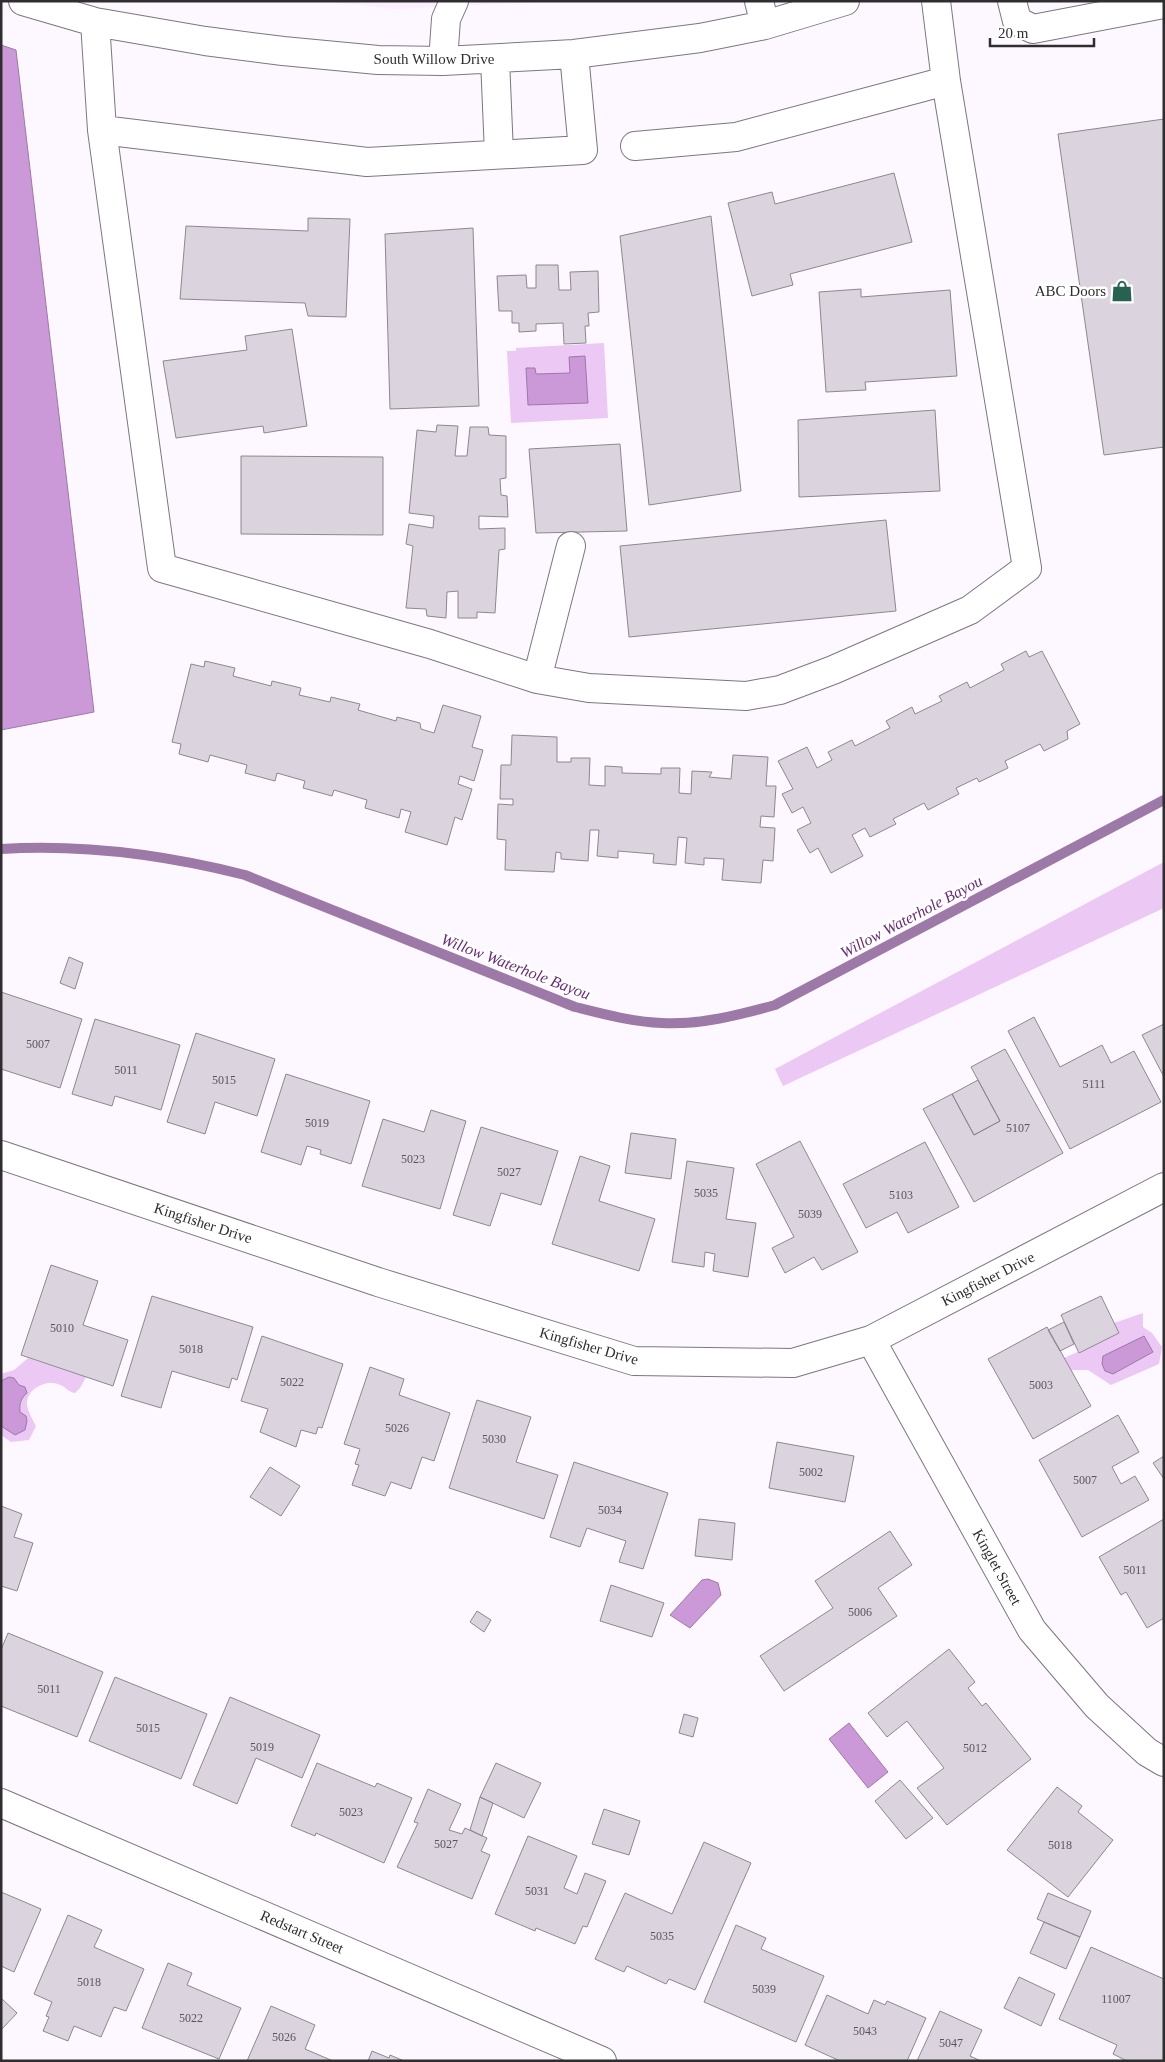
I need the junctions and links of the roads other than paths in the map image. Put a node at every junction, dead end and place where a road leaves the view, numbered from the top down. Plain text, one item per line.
1 (23, 1) edge
2 (454, 1) edge
3 (845, 1) edge
4 (936, 1) edge
5 (1012, 1) edge
6 (1164, 4) edge
7 (762, 13) edge
8 (95, 22) junction
9 (574, 54) junction
10 (495, 59) junction
11 (443, 61) junction
12 (946, 80) junction
13 (102, 130) junction
14 (635, 146) dead end
15 (499, 154) junction
16 (571, 546) dead end
17 (537, 679) junction
18 (1, 1155) edge
19 (1164, 1187) edge
20 (871, 1340) junction
21 (1164, 1762) edge
22 (1, 1803) edge
23 (602, 2061) edge

1 - 8 street, South Willow Drive
2 - 11 street
3 - 7 street, South Willow Drive
4 - 12 street
5 - 6 street
7 - 9 street, South Willow Drive
8 - 11 street, South Willow Drive
8 - 13 street
9 - 10 street, South Willow Drive
9 - 15 street
10 - 11 street, South Willow Drive
10 - 15 street
12 - 14 street
12 - 17 street
13 - 15 street
13 - 17 street
16 - 17 street
18 - 20 street, Kingfisher Drive
19 - 20 street, Kingfisher Drive
20 - 21 street, Kinglet Street
22 - 23 street, Redstart Street

